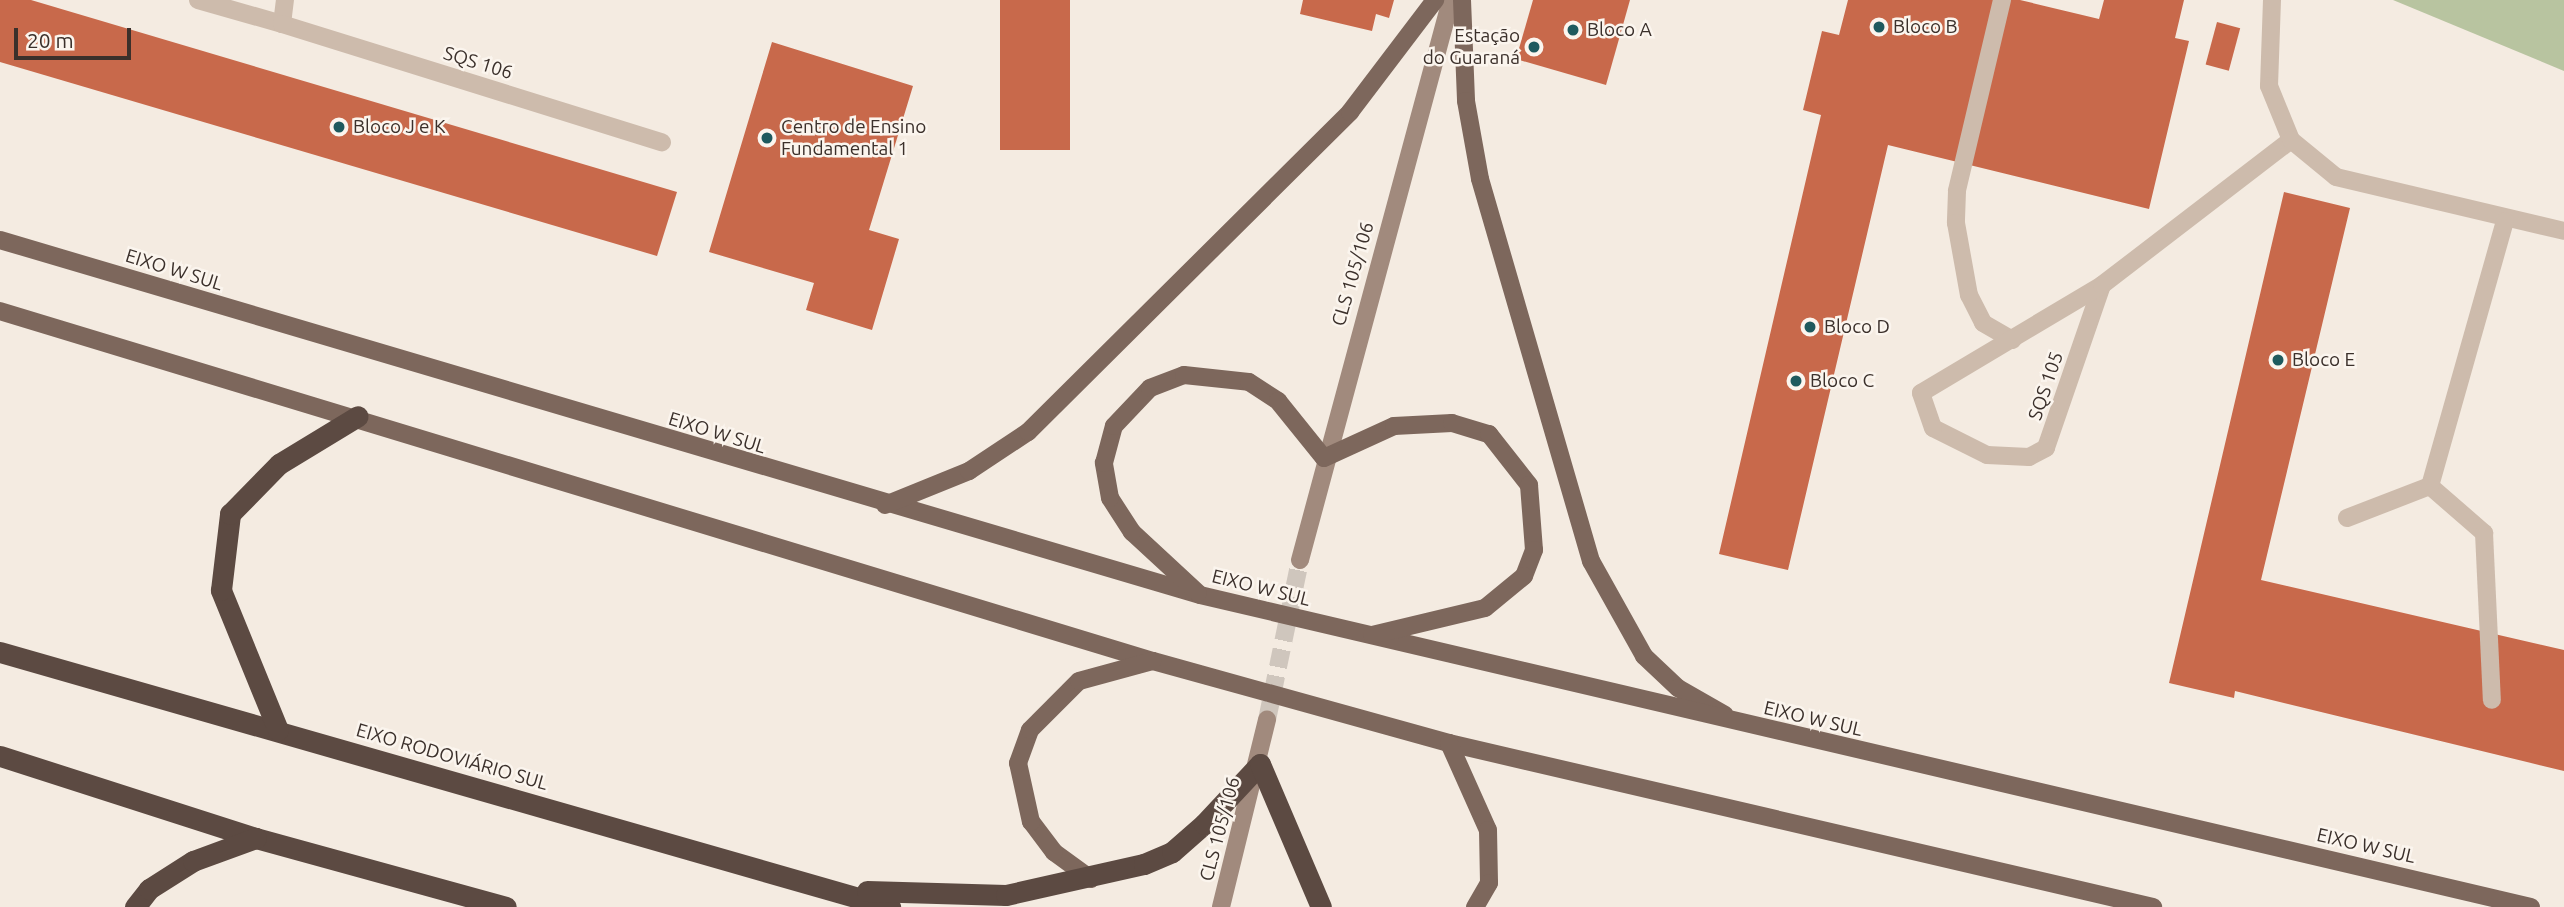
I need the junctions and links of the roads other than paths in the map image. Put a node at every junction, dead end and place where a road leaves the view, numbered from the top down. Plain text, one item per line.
1 (198, 0) edge
2 (285, 0) edge
3 (1435, 0) edge
4 (1451, 0) edge
5 (1462, 0) edge
6 (2002, 0) edge
7 (2272, 0) edge
8 (282, 24) junction
9 (2291, 140) junction
10 (662, 142) dead end
11 (2505, 221) junction
12 (2564, 231) edge
13 (0, 240) edge
14 (2102, 285) junction
15 (0, 311) edge
16 (2013, 340) junction
17 (358, 416) junction
18 (1324, 458) junction
19 (2430, 486) junction
20 (885, 505) junction
21 (2347, 519) dead end
22 (1300, 561) tunnel mouth
23 (1200, 595) junction
24 (1367, 636) junction
25 (0, 652) edge
26 (1153, 661) junction
27 (2493, 700) dead end
28 (1267, 720) tunnel mouth
29 (1741, 724) junction
30 (278, 730) junction
31 (1449, 743) junction
32 (0, 756) edge
33 (1260, 764) junction
34 (256, 838) junction
35 (1091, 879) junction
36 (819, 887) junction
37 (135, 907) edge
38 (506, 907) edge
39 (890, 907) edge
40 (1221, 907) edge
41 (1321, 907) edge
42 (1475, 907) edge
43 (2153, 907) edge
44 (2531, 907) edge

1 - 8 street, SQS 106
2 - 8 street
3 - 20 main road
4 - 18 street, CLS 105/106
5 - 29 main road
6 - 16 street
7 - 9 street
8 - 10 street, SQS 106
9 - 11 street
9 - 14 street, SQS 105
11 - 12 street
11 - 19 street
13 - 20 main road, EIXO W SUL
14 - 16 street, SQS 105
14 - 16 street, SQS 105
15 - 17 main road
17 - 26 main road
17 - 30 highway
18 - 22 street, CLS 105/106
18 - 23 main road
18 - 24 main road
19 - 21 street
19 - 27 street
20 - 23 main road, EIXO W SUL
23 - 24 main road, EIXO W SUL
24 - 29 main road, EIXO W SUL
25 - 30 highway, EIXO RODOVIÁRIO SUL
26 - 31 main road
26 - 35 main road
28 - 33 street, CLS 105/106
29 - 44 main road, EIXO W SUL
30 - 36 highway, EIXO RODOVIÁRIO SUL
31 - 42 main road
31 - 43 main road
32 - 34 highway
33 - 35 highway
33 - 40 street, CLS 105/106
33 - 41 highway
34 - 37 highway
34 - 38 highway
35 - 36 highway
36 - 39 highway, EIXO RODOVIÁRIO SUL

